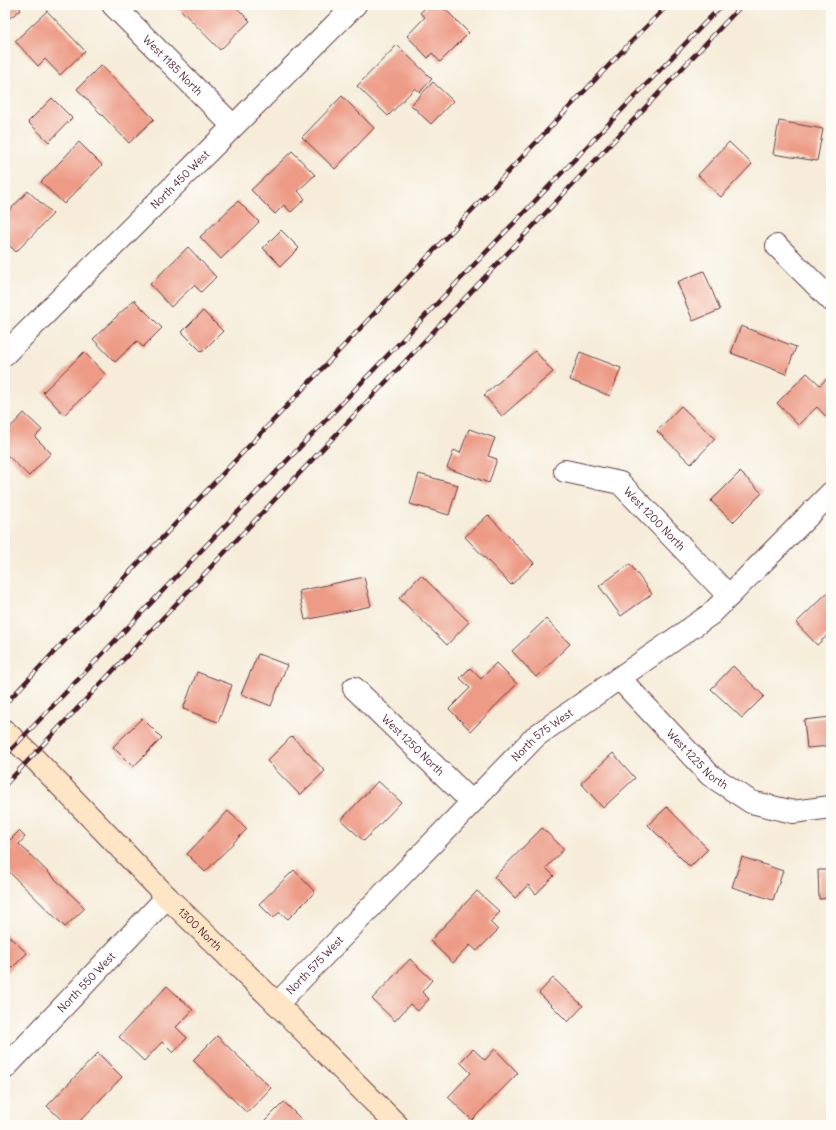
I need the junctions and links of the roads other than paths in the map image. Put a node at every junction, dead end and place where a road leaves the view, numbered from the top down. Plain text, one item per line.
1 (113, 5) edge
2 (355, 5) edge
3 (233, 126) junction
4 (776, 246) dead end
5 (831, 300) edge
6 (5, 354) edge
7 (564, 471) dead end
8 (831, 493) edge
9 (729, 596) junction
10 (619, 678) junction
11 (354, 688) dead end
12 (5, 731) edge
13 (472, 802) junction
14 (831, 807) edge
15 (167, 897) junction
16 (277, 1004) junction
17 (5, 1068) edge
18 (397, 1125) edge

1 - 3 street, West 1185 North
2 - 3 street, North 450 West
3 - 6 street, North 450 West
4 - 5 street
7 - 9 street, West 1200 North
8 - 9 street, North 575 West
9 - 10 street, North 575 West
10 - 13 street, North 575 West
10 - 14 street, West 1225 North
11 - 13 street, West 1250 North
12 - 15 street, 1300 North
13 - 16 street, North 575 West
15 - 16 street, 1300 North
15 - 17 street, North 550 West
16 - 18 street, 1300 North

